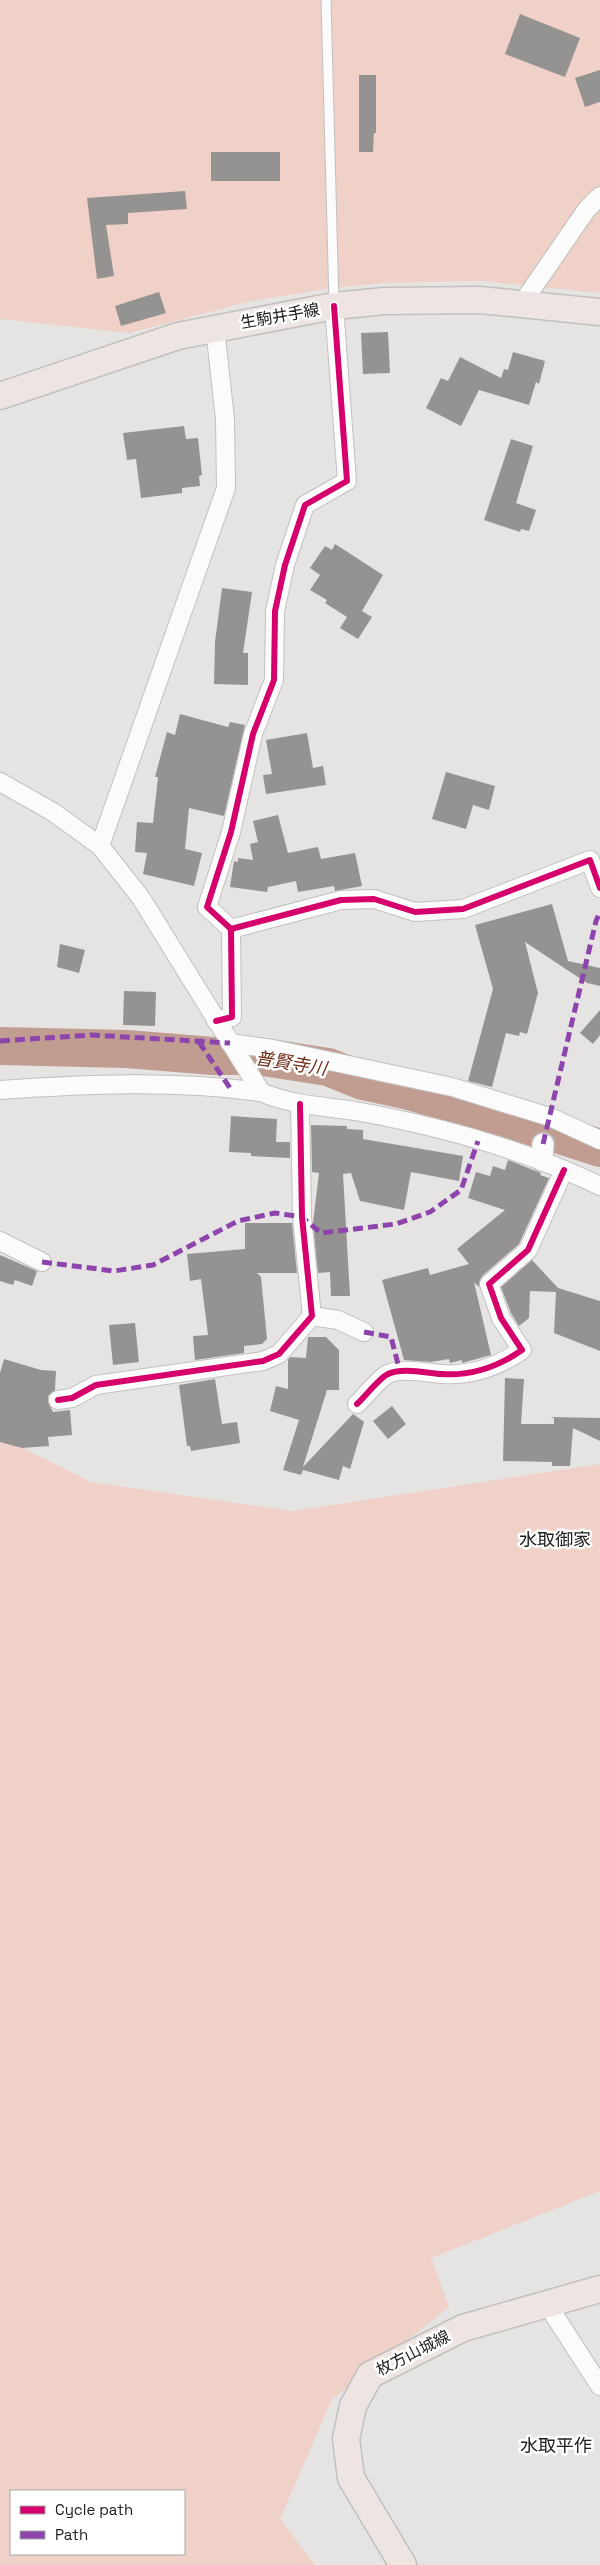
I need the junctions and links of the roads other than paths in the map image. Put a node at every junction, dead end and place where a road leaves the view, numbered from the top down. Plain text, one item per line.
1 (326, 0) edge
2 (600, 196) edge
3 (523, 302) junction
4 (334, 306) junction
5 (600, 312) edge
6 (216, 329) junction
7 (0, 396) edge
8 (0, 782) edge
9 (100, 846) junction
10 (600, 888) edge
11 (231, 928) junction
12 (216, 1020) junction
13 (233, 1047) junction
14 (0, 1090) edge
15 (261, 1092) junction
16 (300, 1104) junction
17 (600, 1140) edge
18 (564, 1170) junction
19 (600, 1186) edge
20 (0, 1241) edge
21 (42, 1262) dead end
22 (312, 1316) junction
23 (364, 1332) dead end
24 (58, 1400) dead end
25 (357, 1404) dead end
26 (600, 2289) edge
27 (547, 2304) junction
28 (600, 2386) edge
29 (403, 2565) edge

1 - 4 lane
2 - 3 street
3 - 4 main road, 生駒井手線
3 - 5 main road, 生駒井手線
4 - 6 main road, 生駒井手線
4 - 11 street
6 - 7 main road, 生駒井手線
6 - 9 street
8 - 9 street
9 - 12 street
10 - 11 street
11 - 12 street
12 - 13 street
13 - 15 street
13 - 17 street
14 - 15 street
15 - 16 street
16 - 18 street
16 - 22 street
18 - 19 street
18 - 25 street
20 - 21 street
22 - 23 street
22 - 24 street
26 - 27 main road, 枚方山城線
27 - 28 street
27 - 29 main road, 枚方山城線

